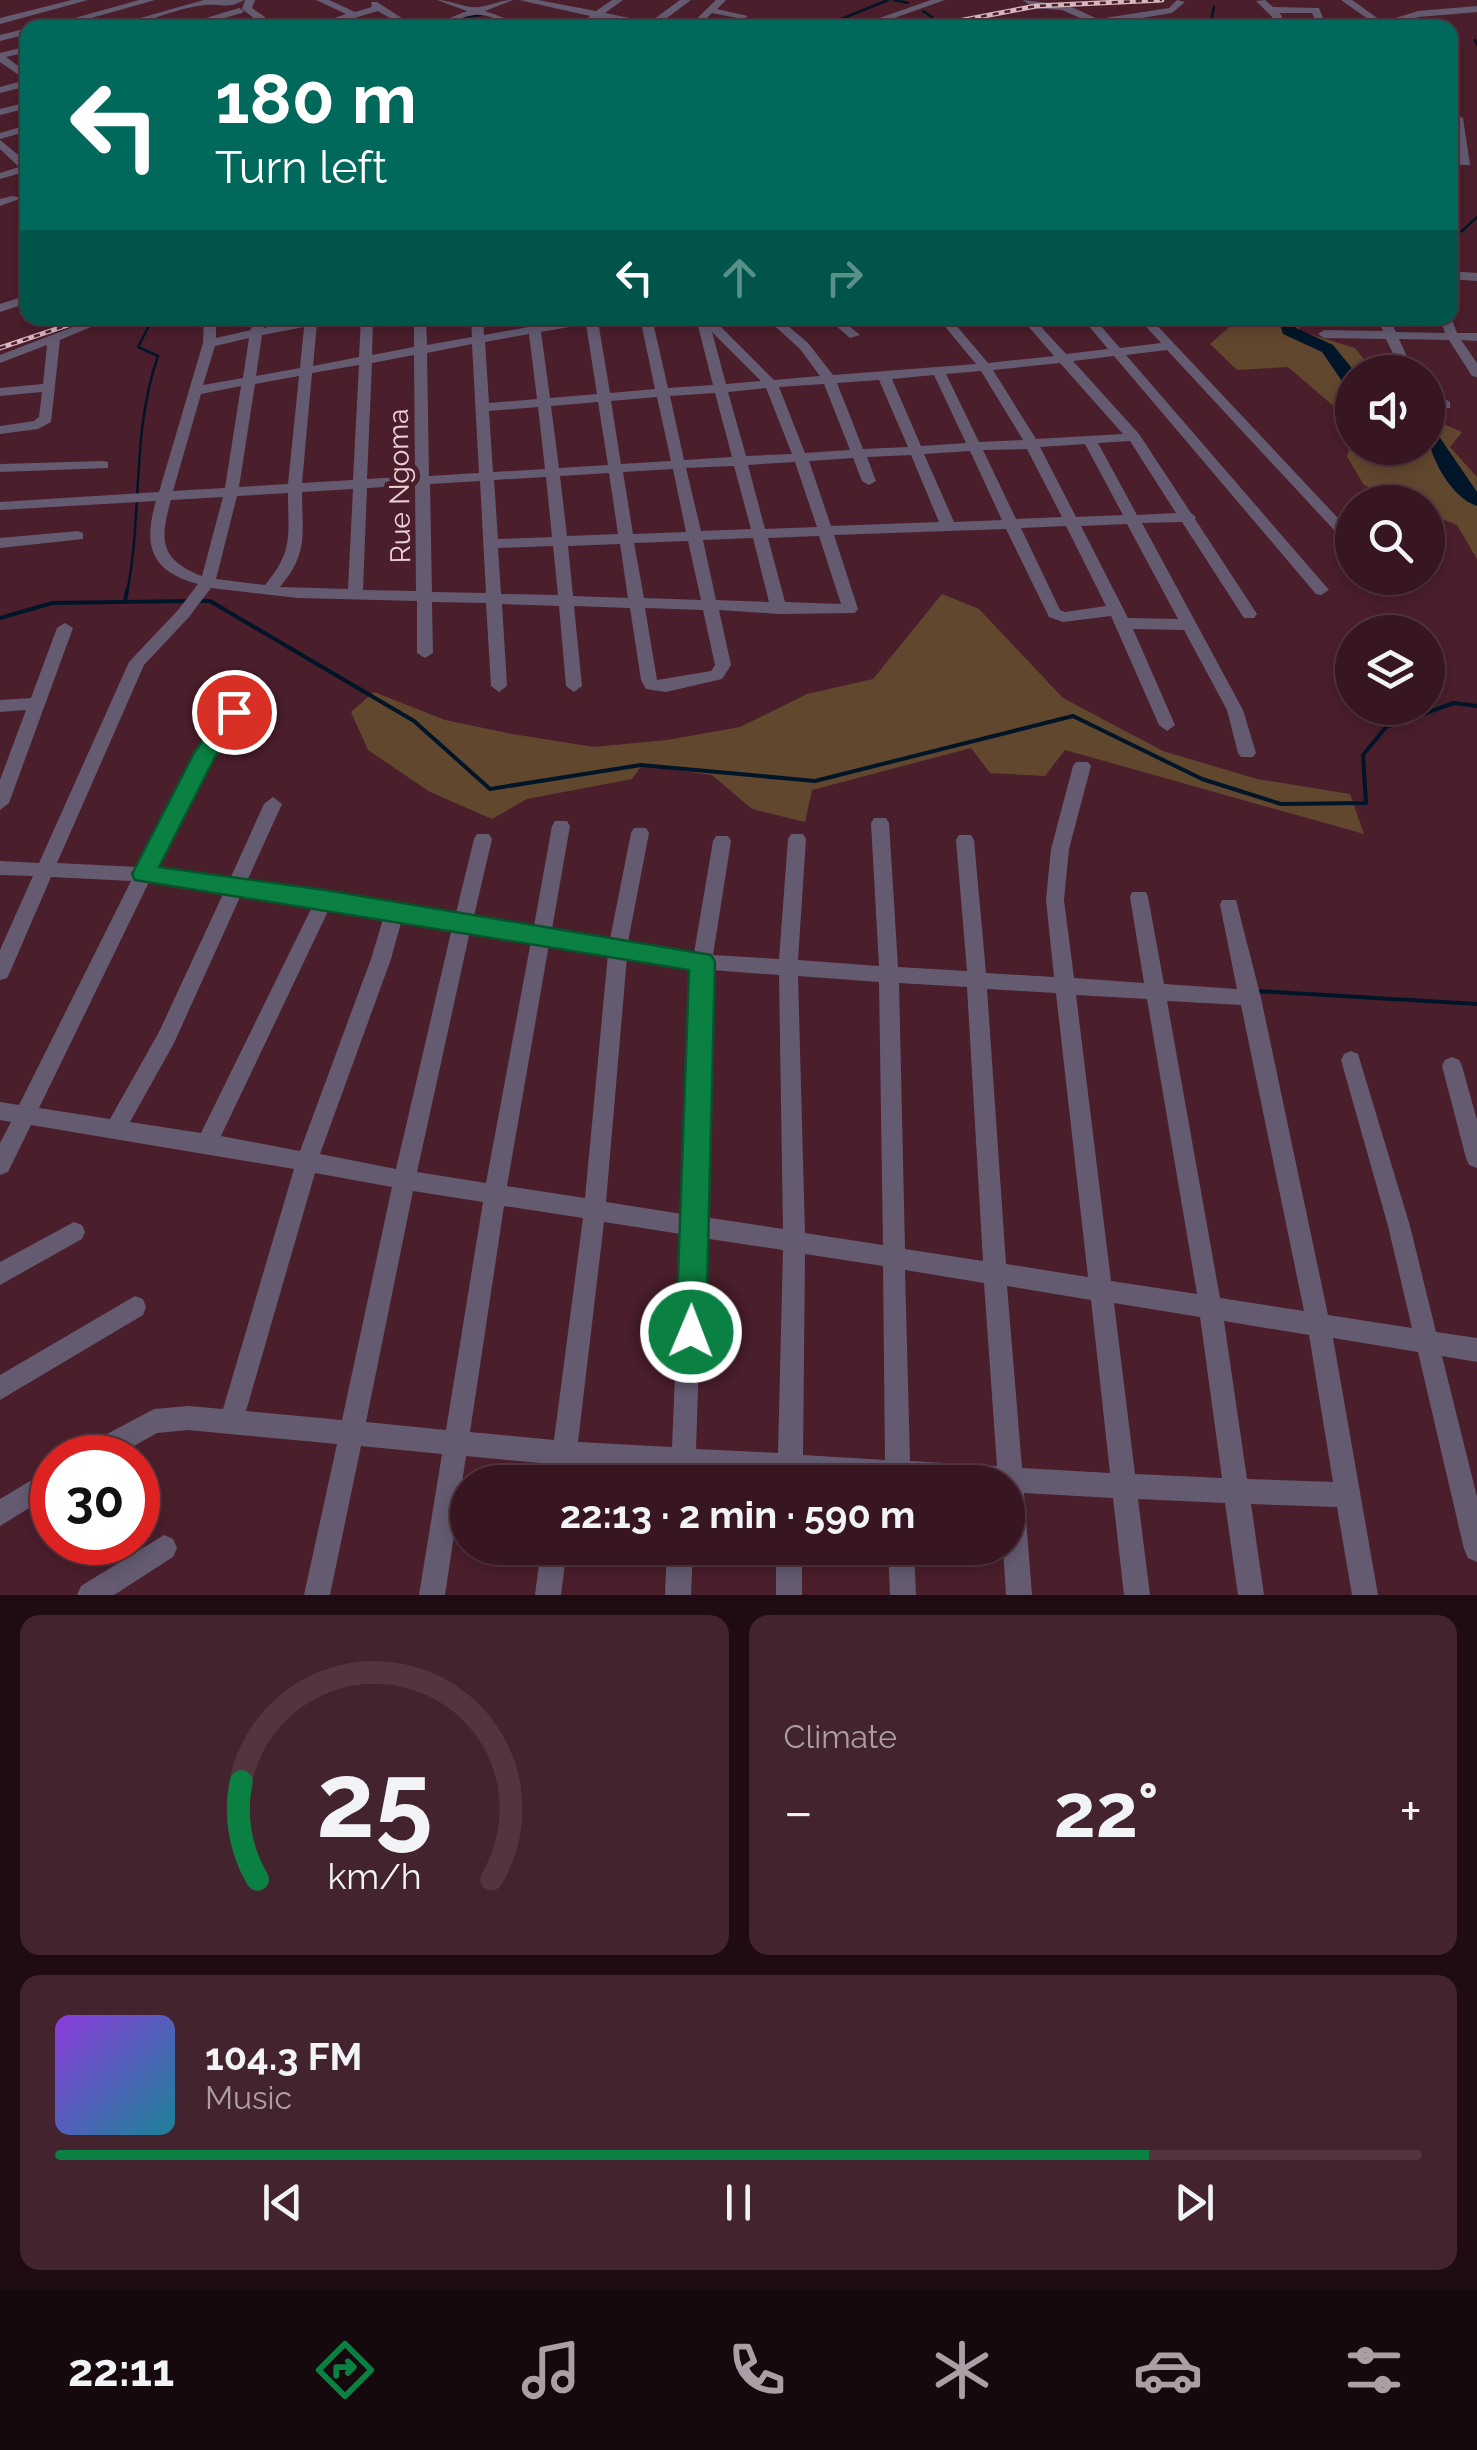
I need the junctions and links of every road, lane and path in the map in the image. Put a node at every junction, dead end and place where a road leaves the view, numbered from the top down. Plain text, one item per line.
1 (83, 0) edge
2 (92, 0) edge
3 (150, 0) edge
4 (321, 0) edge
5 (387, 0) edge
6 (442, 0) edge
7 (508, 0) edge
8 (524, 0) edge
9 (618, 0) edge
10 (683, 0) edge
11 (721, 0) edge
12 (940, 0) edge
13 (1028, 0) edge
14 (1346, 0) edge
15 (204, 1) edge
16 (538, 1) edge
17 (1261, 1) edge
18 (1180, 2) edge
19 (245, 3) edge
20 (572, 4) edge
21 (1051, 7) junction
22 (377, 8) junction
23 (710, 8) junction
24 (1477, 9) edge
25 (1272, 10) junction
26 (108, 11) junction
27 (1413, 11) junction
28 (479, 12) junction
29 (355, 14) junction
30 (600, 14) junction
31 (743, 16) dead end
32 (73, 20) edge
33 (122, 20) edge
34 (145, 20) edge
35 (199, 20) edge
36 (260, 20) edge
37 (335, 20) edge
38 (398, 20) edge
39 (454, 20) edge
40 (504, 20) edge
41 (591, 20) edge
42 (625, 20) edge
43 (658, 20) edge
44 (699, 20) edge
45 (879, 20) edge
46 (1068, 20) edge
47 (1093, 20) edge
48 (1110, 20) edge
49 (1277, 20) edge
50 (1317, 20) edge
51 (1370, 20) edge
52 (1389, 20) edge
53 (1429, 20) edge
54 (0, 21) edge
55 (0, 57) edge
56 (14, 68) edge
57 (1458, 118) edge
58 (1458, 162) edge
59 (16, 198) dead end
60 (0, 203) edge
61 (88, 325) edge
62 (210, 325) edge
63 (258, 325) edge
64 (291, 325) edge
65 (311, 325) edge
66 (367, 325) edge
67 (420, 325) edge
68 (478, 325) edge
69 (527, 325) edge
70 (534, 325) edge
71 (593, 325) edge
72 (647, 325) edge
73 (706, 325) edge
74 (711, 325) edge
75 (780, 325) edge
76 (842, 325) edge
77 (950, 325) edge
78 (1033, 325) edge
79 (1094, 325) edge
80 (1150, 325) edge
81 (1384, 325) edge
82 (1448, 325) edge
83 (256, 334) junction
84 (1324, 334) dead end
85 (854, 335) dead end
86 (1452, 336) junction
87 (1477, 337) edge
88 (54, 338) junction
89 (1389, 338) junction
90 (478, 339) junction
91 (209, 343) junction
92 (1170, 346) junction
93 (422, 350) junction
94 (1120, 353) junction
95 (1398, 355) edge
96 (0, 359) edge
97 (1065, 360) junction
98 (366, 361) junction
99 (988, 367) junction
100 (309, 371) junction
101 (938, 371) junction
102 (1477, 372) edge
103 (884, 375) junction
104 (830, 380) junction
105 (249, 381) junction
106 (771, 384) junction
107 (49, 387) junction
108 (719, 388) junction
109 (194, 391) junction
110 (0, 392) edge
111 (662, 393) junction
112 (602, 399) junction
113 (544, 403) junction
114 (483, 407) junction
115 (0, 430) edge
116 (1134, 437) junction
117 (1090, 441) junction
118 (1033, 444) junction
119 (974, 448) junction
120 (915, 451) junction
121 (860, 455) junction
122 (800, 457) junction
123 (740, 461) junction
124 (679, 465) junction
125 (103, 466) dead end
126 (0, 468) edge
127 (613, 469) junction
128 (552, 472) junction
129 (486, 476) junction
130 (424, 479) junction
131 (869, 481) dead end
132 (359, 483) junction
133 (295, 486) junction
134 (231, 492) junction
135 (164, 496) junction
136 (0, 506) edge
137 (1189, 517) junction
138 (1134, 520) junction
139 (1072, 521) junction
140 (1335, 523) edge
141 (1008, 524) junction
142 (949, 528) junction
143 (824, 532) junction
144 (760, 534) junction
145 (78, 536) dead end
146 (694, 536) junction
147 (628, 538) junction
148 (559, 541) junction
149 (0, 543) edge
150 (492, 544) junction
151 (208, 581) junction
152 (268, 590) junction
153 (1321, 590) dead end
154 (354, 596) junction
155 (427, 599) junction
156 (495, 601) junction
157 (566, 604) junction
158 (638, 606) junction
159 (711, 607) junction
160 (779, 609) junction
161 (1249, 614) dead end
162 (1118, 616) junction
163 (1190, 625) junction
164 (64, 628) dead end
165 (426, 652) dead end
166 (499, 686) dead end
167 (574, 686) dead end
168 (38, 703) junction
169 (0, 706) edge
170 (234, 712) dead end
171 (1167, 726) dead end
172 (1247, 753) dead end
173 (1082, 766) dead end
174 (0, 803) edge
175 (273, 804) dead end
176 (880, 823) dead end
177 (561, 826) dead end
178 (640, 833) dead end
179 (796, 839) dead end
180 (483, 840) dead end
181 (965, 840) dead end
182 (722, 841) dead end
183 (0, 868) edge
184 (46, 868) junction
185 (144, 874) junction
186 (236, 888) junction
187 (1138, 897) dead end
188 (325, 899) junction
189 (1229, 904) dead end
190 (394, 911) junction
191 (460, 922) junction
192 (543, 936) junction
193 (618, 946) junction
194 (702, 962) junction
195 (788, 966) junction
196 (0, 972) edge
197 (892, 974) junction
198 (978, 980) junction
199 (1066, 988) junction
200 (1153, 994) junction
201 (1251, 998) junction
202 (1352, 1060) dead end
203 (1452, 1066) dead end
204 (0, 1111) edge
205 (27, 1116) junction
206 (115, 1129) junction
207 (207, 1143) junction
208 (1477, 1158) edge
209 (307, 1162) junction
210 (0, 1165) edge
211 (405, 1180) junction
212 (494, 1193) junction
213 (595, 1208) junction
214 (693, 1223) junction
215 (74, 1232) dead end
216 (794, 1240) junction
217 (892, 1256) junction
218 (996, 1273) junction
219 (0, 1274) edge
220 (1100, 1288) junction
221 (135, 1306) dead end
222 (1210, 1306) junction
223 (1319, 1326) junction
224 (1425, 1343) junction
225 (1477, 1350) edge
226 (0, 1388) edge
227 (231, 1424) junction
228 (129, 1435) edge
229 (352, 1435) junction
230 (454, 1441) junction
231 (565, 1453) junction
232 (563, 1465) edge
233 (644, 1465) edge
234 (684, 1465) edge
235 (790, 1465) edge
236 (898, 1465) edge
237 (1009, 1465) edge
238 (1025, 1479) edge
239 (1122, 1486) junction
240 (1234, 1492) junction
241 (30, 1494) edge
242 (1346, 1495) junction
243 (0, 1513) edge
244 (1473, 1516) edge
245 (164, 1548) dead end
246 (1477, 1549) edge
247 (552, 1565) edge
248 (679, 1565) edge
249 (789, 1565) edge
250 (901, 1565) edge
251 (1017, 1565) edge
252 (90, 1595) edge
253 (316, 1595) edge
254 (432, 1595) edge
255 (548, 1595) edge
256 (678, 1595) edge
257 (788, 1595) edge
258 (902, 1595) edge
259 (1019, 1595) edge
260 (1136, 1595) edge
261 (1251, 1595) edge
262 (1365, 1595) edge

1 - 54 street
2 - 26 street
3 - 26 street
4 - 29 street
5 - 22 street
6 - 28 street
7 - 28 street
8 - 16 street
9 - 30 street
10 - 23 street
10 - 43 street
11 - 23 street
12 - 45 street
13 - 21 street
14 - 51 street
15 - 19 street
15 - 34 street
16 - 20 street
17 - 25 street
18 - 48 street
19 - 35 street
19 - 36 street
20 - 30 street
21 - 46 street
21 - 47 street
22 - 29 street
22 - 38 street
23 - 31 street
23 - 44 street
24 - 27 street
25 - 49 street
25 - 50 street
26 - 32 street
26 - 33 street
27 - 52 street
27 - 53 street
28 - 39 street
28 - 40 street
29 - 37 street
30 - 41 street
30 - 42 street
55 - 56 street
57 - 58 street
59 - 60 street
61 - 88 street
62 - 91 street
63 - 83 street
64 - 83 street
65 - 100 street
66 - 98 street
67 - 93 street, Rue Ngoma
68 - 90 street
69 - 90 street
70 - 113 street
71 - 112 street
72 - 111 street
73 - 108 street
74 - 106 street
75 - 104 street
76 - 85 street
77 - 99 street
78 - 97 street
79 - 94 street
80 - 92 street
81 - 89 street
82 - 86 street
83 - 91 street
83 - 105 street
84 - 89 street
86 - 87 street
86 - 89 street
86 - 102 street
88 - 96 street
88 - 107 street
89 - 95 street
90 - 93 street
90 - 114 street
91 - 109 street
92 - 94 street
92 - 140 street
93 - 98 street
93 - 130 street, Rue Ngoma
94 - 97 street
94 - 153 street
97 - 99 street
97 - 116 street
98 - 100 street
98 - 132 street
99 - 101 street
99 - 118 street
100 - 105 street
100 - 133 street
101 - 103 street
101 - 119 street
103 - 104 street
103 - 120 street
104 - 106 street
104 - 121 street
105 - 109 street
105 - 134 street
106 - 108 street
106 - 122 street
107 - 110 street
107 - 115 street
108 - 111 street
108 - 123 street
109 - 135 street
111 - 112 street
111 - 124 street
112 - 113 street
112 - 127 street
113 - 114 street
113 - 128 street
114 - 129 street
116 - 117 street
116 - 137 street
117 - 118 street
117 - 138 street
118 - 119 street
118 - 139 street
119 - 120 street
119 - 141 street
120 - 121 street
120 - 142 street
121 - 122 street
121 - 131 street
122 - 123 street
122 - 143 street
123 - 124 street
123 - 144 street
124 - 127 street
124 - 146 street
125 - 126 street
127 - 128 street
127 - 147 street
128 - 129 street
128 - 148 street
129 - 130 street
129 - 150 street
130 - 132 street
130 - 155 street, Rue Ngoma
132 - 133 street
132 - 154 street
133 - 134 street
133 - 152 street
134 - 135 street
134 - 151 street
135 - 136 street
135 - 151 street
137 - 138 street
137 - 161 street
138 - 139 street
138 - 163 street
139 - 141 street
139 - 162 street
141 - 142 street
141 - 162 street
142 - 143 street
143 - 144 street
143 - 160 street
144 - 146 street
144 - 160 street
145 - 149 street
146 - 147 street
146 - 159 street
147 - 148 street
147 - 158 street
148 - 150 street
148 - 157 street
150 - 156 street
151 - 152 street
151 - 184 street
152 - 154 street
154 - 155 street
155 - 156 street
155 - 165 street, Rue Ngoma
156 - 157 street
156 - 166 street
157 - 158 street
157 - 167 street
158 - 159 street
158 - 159 street
159 - 160 street
162 - 163 street
162 - 171 street
163 - 172 street
164 - 168 street
168 - 169 street
168 - 174 street
170 - 185 street
173 - 199 street
175 - 186 street
176 - 197 street
177 - 192 street
178 - 193 street
179 - 195 street
180 - 191 street
181 - 198 street
182 - 194 street
183 - 184 street
184 - 185 street
184 - 196 street
185 - 186 street
185 - 205 street
186 - 188 street
186 - 206 street
187 - 200 street
188 - 190 street
188 - 207 street
189 - 201 street
190 - 191 street
190 - 209 street
191 - 192 street
191 - 211 street
192 - 193 street
192 - 212 street
193 - 194 street
193 - 213 street
194 - 195 street
194 - 214 street
195 - 197 street
195 - 216 street
197 - 198 street
197 - 217 street
198 - 199 street
198 - 218 street
199 - 200 street
199 - 220 street
200 - 201 street
200 - 222 street
201 - 223 street
202 - 224 street
203 - 208 street
204 - 205 street
205 - 206 street
205 - 210 street
206 - 207 street
207 - 209 street
209 - 211 street
209 - 227 street
211 - 212 street
211 - 229 street
212 - 213 street
212 - 230 street
213 - 214 street
213 - 231 street
214 - 216 street
214 - 234 street
215 - 219 street
216 - 217 street
216 - 235 street
217 - 218 street
217 - 236 street
218 - 220 street
218 - 237 street
220 - 222 street
220 - 239 street
221 - 226 street
222 - 223 street
222 - 240 street
223 - 224 street
223 - 242 street
224 - 225 street
224 - 244 street
227 - 228 street
227 - 229 street
229 - 230 street
229 - 253 street
230 - 231 street
230 - 254 street
231 - 232 street
231 - 233 street
238 - 239 street
239 - 240 street
239 - 260 street
240 - 242 street
240 - 261 street
241 - 243 street
242 - 262 street
244 - 246 street
245 - 252 street
247 - 255 street
248 - 256 street
249 - 257 street
250 - 258 street
251 - 259 street

